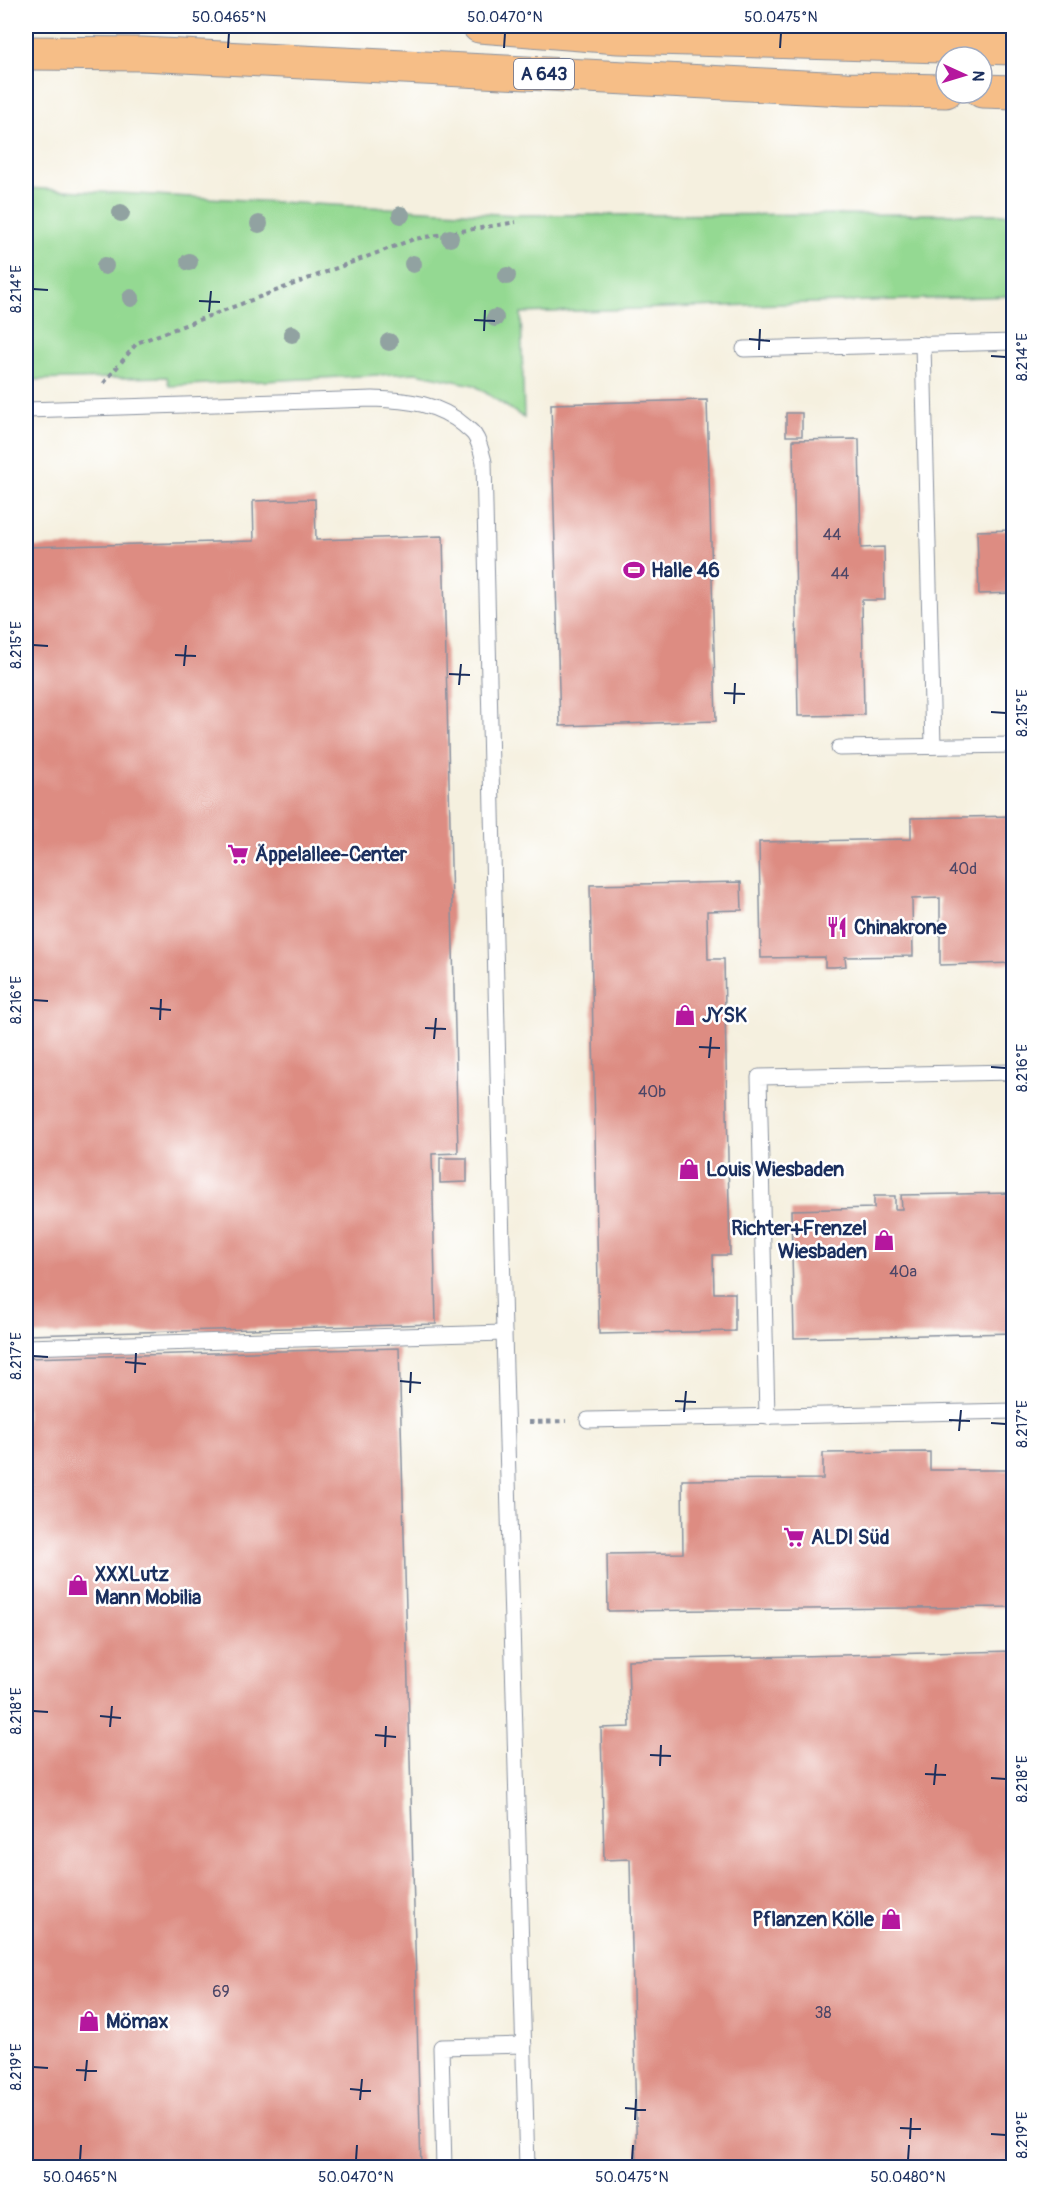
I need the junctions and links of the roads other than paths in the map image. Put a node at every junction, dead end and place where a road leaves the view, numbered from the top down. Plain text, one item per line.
1 (479, 26) edge
2 (26, 42) edge
3 (1014, 48) edge
4 (26, 53) edge
5 (142, 54) junction
6 (934, 91) edge
7 (994, 91) edge
8 (1014, 92) edge
9 (1014, 342) edge
10 (922, 344) junction
11 (744, 349) dead end
12 (26, 410) edge
13 (1014, 745) edge
14 (933, 746) junction
15 (839, 748) dead end
16 (1014, 1072) edge
17 (504, 1333) junction
18 (26, 1347) edge
19 (1014, 1411) edge
20 (767, 1417) junction
21 (588, 1420) dead end
22 (524, 2045) junction
23 (444, 2168) edge
24 (527, 2168) edge

1 - 3 highway, A 643
2 - 5 highway, A 643
4 - 5 highway
5 - 6 highway, A 643
7 - 8 highway
9 - 10 lane
10 - 11 lane
10 - 14 lane
12 - 17 lane
13 - 14 lane
14 - 15 lane
16 - 20 lane
17 - 18 lane
17 - 22 lane
19 - 20 lane
20 - 21 lane
22 - 23 lane
22 - 24 lane

